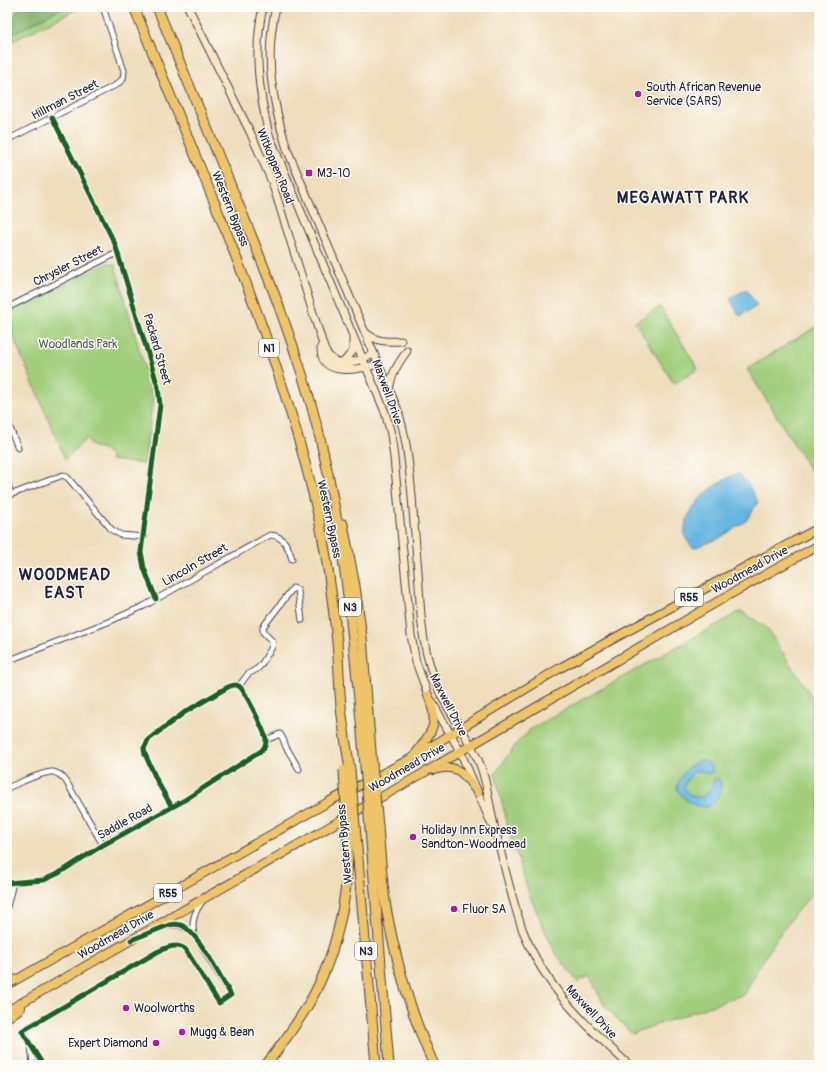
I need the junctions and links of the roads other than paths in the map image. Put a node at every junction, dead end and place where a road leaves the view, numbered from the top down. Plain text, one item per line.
1 (103, 7) edge
2 (134, 7) edge
3 (157, 7) edge
4 (188, 7) edge
5 (263, 7) edge
6 (276, 7) edge
7 (52, 117) junction
8 (7, 140) edge
9 (310, 203) junction
10 (299, 207) junction
11 (117, 253) junction
12 (7, 308) edge
13 (364, 330) junction
14 (353, 333) junction
15 (321, 341) junction
16 (401, 341) dead end
17 (407, 351) dead end
18 (374, 354) junction
19 (363, 358) junction
20 (342, 364) junction
21 (378, 364) junction
22 (367, 367) junction
23 (389, 391) junction
24 (8, 423) edge
25 (10, 437) edge
26 (18, 448) dead end
27 (330, 478) joint
28 (7, 482) edge
29 (9, 495) edge
30 (819, 528) edge
31 (144, 537) junction
32 (819, 545) edge
33 (292, 559) dead end
34 (156, 599) junction
35 (302, 620) dead end
36 (7, 661) edge
37 (239, 686) junction
38 (428, 695) junction
39 (341, 707) joint
40 (461, 728) junction
41 (449, 734) junction
42 (266, 743) junction
43 (471, 745) junction
44 (460, 751) junction
45 (412, 758) junction
46 (299, 769) dead end
47 (420, 775) junction
48 (7, 788) edge
49 (478, 793) junction
50 (172, 807) junction
51 (374, 828) junction
52 (495, 833) junction
53 (352, 839) junction
54 (103, 845) junction
55 (7, 883) edge
56 (13, 883) junction
57 (209, 895) junction
58 (7, 907) edge
59 (195, 936) junction
60 (131, 940) junction
61 (7, 985) edge
62 (53, 985) junction
63 (7, 1010) edge
64 (7, 1018) edge
65 (31, 1045) junction
66 (612, 1050) junction
67 (33, 1065) edge
68 (43, 1065) edge
69 (265, 1065) edge
70 (376, 1065) edge
71 (390, 1065) edge
72 (434, 1065) edge
73 (629, 1065) edge
74 (635, 1065) edge

1 - 7 street, Hillman Street
2 - 39 highway, Western Bypass / N1
3 - 27 highway, Western Bypass / N1
4 - 15 main road, Witkoppen Road
5 - 10 main road, Maxwell Drive
6 - 9 main road, Maxwell Drive
7 - 8 street, Hillman Street
7 - 11 street, Packard Street
9 - 10 main road
9 - 13 main road, Maxwell Drive
10 - 14 main road, Maxwell Drive
11 - 12 street, Chrysler Street
11 - 31 street, Packard Street
13 - 16 main road
13 - 18 main road, Maxwell Drive
14 - 19 main road, Maxwell Drive
14 - 20 main road
15 - 20 main road, Witkoppen Road
15 - 22 main road, Witkoppen Road
17 - 23 main road
18 - 19 main road
18 - 21 main road, Maxwell Drive
19 - 20 main road
19 - 22 main road, Maxwell Drive
21 - 22 main road, Witkoppen Road
21 - 23 main road, Maxwell Drive
22 - 38 main road, Maxwell Drive
23 - 40 main road, Maxwell Drive
24 - 25 street
25 - 26 street
27 - 51 highway, Western Bypass / N3, bridge
28 - 29 street
29 - 31 street
30 - 40 main road, Woodmead Drive / R55
31 - 34 street, Packard Street
32 - 43 main road, Woodmead Drive / R55
33 - 34 street, Lincoln Street
34 - 36 street, Lincoln Street
35 - 37 street
37 - 42 street
37 - 50 street
38 - 41 main road, Maxwell Drive
38 - 45 main road
39 - 53 highway, Western Bypass / N3, bridge
40 - 41 main road, Woodmead Drive / R55
40 - 43 main road, Maxwell Drive
41 - 44 main road, Maxwell Drive
41 - 45 main road, Woodmead Drive / R55
42 - 46 street
42 - 50 street, Saddle Road
43 - 44 main road, Woodmead Drive / R55
43 - 52 main road, Maxwell Drive
44 - 47 main road, Woodmead Drive / R55
44 - 49 main road, Maxwell Drive
45 - 61 main road, Woodmead Drive / R55
47 - 49 main road
47 - 57 main road, Woodmead Drive / R55
48 - 54 street
49 - 52 main road, Maxwell Drive
50 - 54 street, Saddle Road
51 - 71 highway, Western Bypass / N3
51 - 72 highway
52 - 66 main road, Maxwell Drive
53 - 69 highway
53 - 70 highway, Western Bypass / N3
54 - 56 street, Saddle Road
55 - 56 street, Saddle Road
56 - 58 street
57 - 59 street
57 - 60 main road, Woodmead Drive / R55
59 - 60 street
59 - 65 street
60 - 62 main road, Woodmead Drive / R55
62 - 63 main road, Woodmead Drive / R55
62 - 64 main road
65 - 67 street
65 - 68 street
66 - 73 main road, Maxwell Drive
66 - 74 main road, Maxwell Drive

